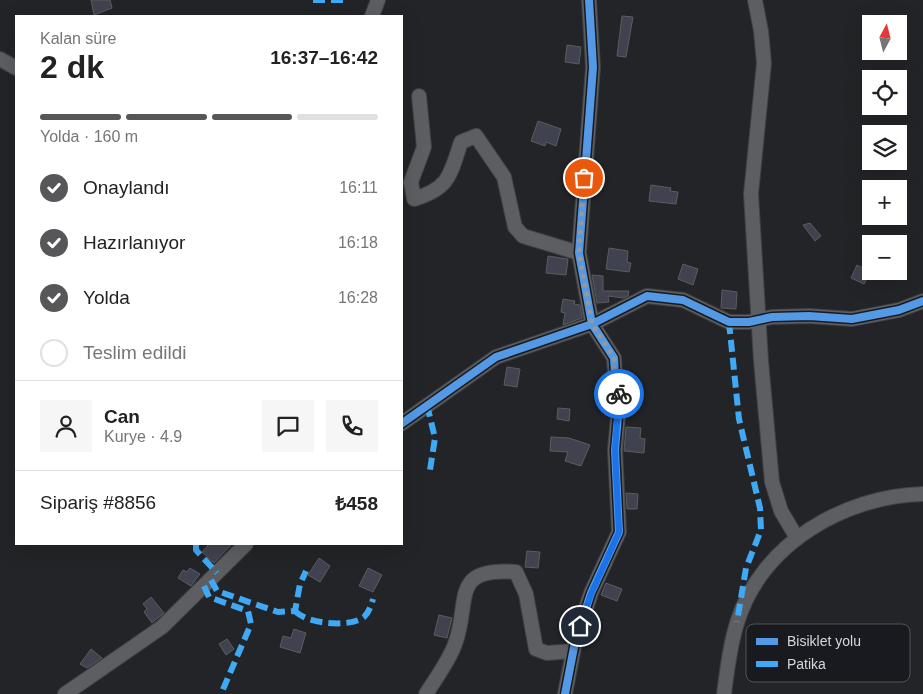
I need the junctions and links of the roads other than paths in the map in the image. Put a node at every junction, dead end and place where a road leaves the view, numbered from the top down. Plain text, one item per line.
1 (378, 0) edge
2 (589, 0) edge
3 (755, 0) edge
4 (372, 15) edge
5 (0, 59) edge
6 (15, 67) edge
7 (420, 96) dead end
8 (579, 253) junction
9 (923, 301) edge
10 (759, 320) junction
11 (592, 324) junction
12 (403, 423) edge
13 (923, 494) edge
14 (796, 538) junction
15 (245, 545) edge
16 (573, 651) junction
17 (65, 694) edge
18 (426, 694) edge
19 (565, 694) edge
20 (724, 694) edge

1 - 4 street
2 - 8 street
3 - 10 street
5 - 6 street
7 - 8 street
8 - 11 street
9 - 10 street
10 - 11 street
10 - 14 street
11 - 12 street
11 - 16 street
13 - 14 street
14 - 20 street
15 - 17 street
16 - 18 street
16 - 19 street

